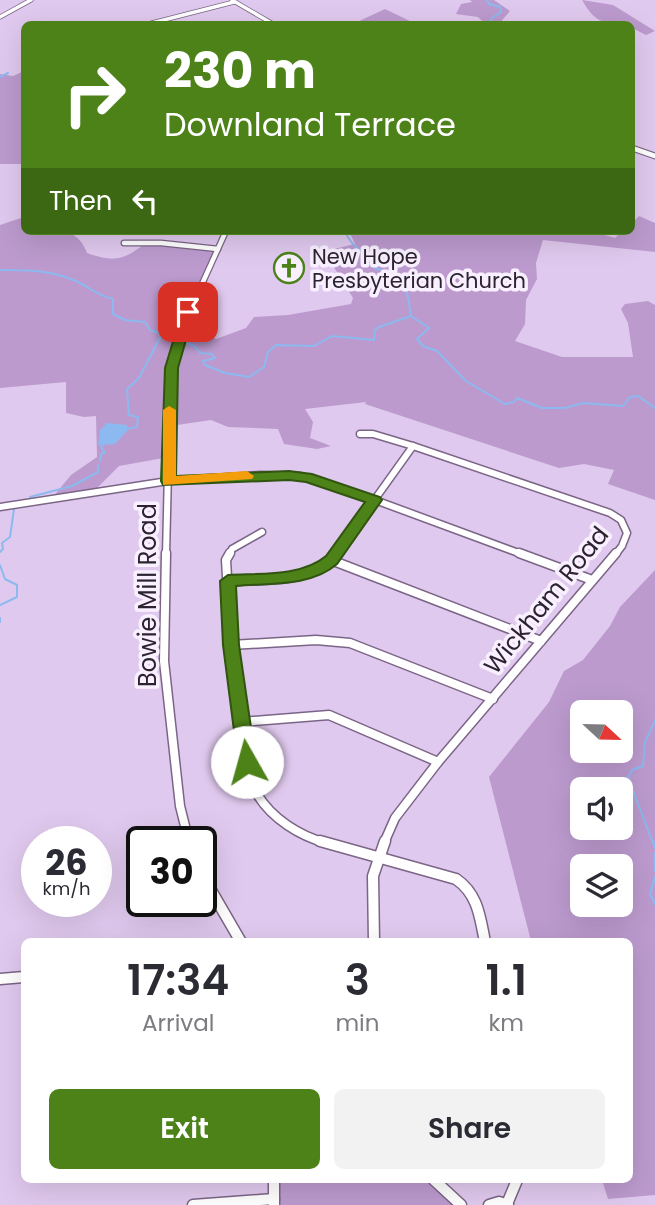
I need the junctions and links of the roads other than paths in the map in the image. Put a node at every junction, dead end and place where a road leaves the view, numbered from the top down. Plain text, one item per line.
1 (31, 0) edge
2 (233, 1) edge
3 (0, 17) edge
4 (159, 21) edge
5 (267, 21) edge
6 (635, 149) edge
7 (655, 156) edge
8 (224, 235) edge
9 (124, 243) dead end
10 (218, 249) junction
11 (360, 435) dead end
12 (413, 446) junction
13 (168, 481) junction
14 (375, 500) junction
15 (0, 507) edge
16 (262, 532) dead end
17 (331, 560) junction
18 (592, 580) junction
19 (228, 581) junction
20 (541, 641) junction
21 (231, 645) junction
22 (493, 698) junction
23 (242, 722) junction
24 (438, 762) junction
25 (185, 826) edge
26 (377, 858) junction
27 (217, 901) edge
28 (239, 938) edge
29 (374, 938) edge
30 (484, 938) edge
31 (21, 977) edge
32 (0, 979) edge
33 (274, 1183) edge
34 (437, 1183) edge
35 (516, 1183) edge
36 (274, 1202) edge
37 (193, 1205) edge
38 (461, 1205) edge
39 (489, 1205) edge
40 (508, 1205) edge

1 - 3 street
2 - 4 street
2 - 5 street
6 - 7 street
8 - 10 street, Bowie Mill Road
9 - 10 street
10 - 13 street, Bowie Mill Road
11 - 12 street, Wickham Road
12 - 14 street
12 - 18 street, Wickham Road
13 - 14 street
13 - 15 street
13 - 25 street, Bowie Mill Road
14 - 17 street
14 - 18 street
16 - 19 street
17 - 19 street
17 - 20 street
18 - 20 street, Wickham Road
19 - 21 street
20 - 22 street, Wickham Road
21 - 22 street
21 - 23 street
22 - 24 street, Wickham Road
23 - 24 street
23 - 26 street
24 - 26 street, Wickham Road
26 - 29 street, Wickham Road
26 - 30 street
27 - 28 street
31 - 32 street
33 - 36 street
34 - 38 street
35 - 40 street
36 - 37 street
39 - 40 street

